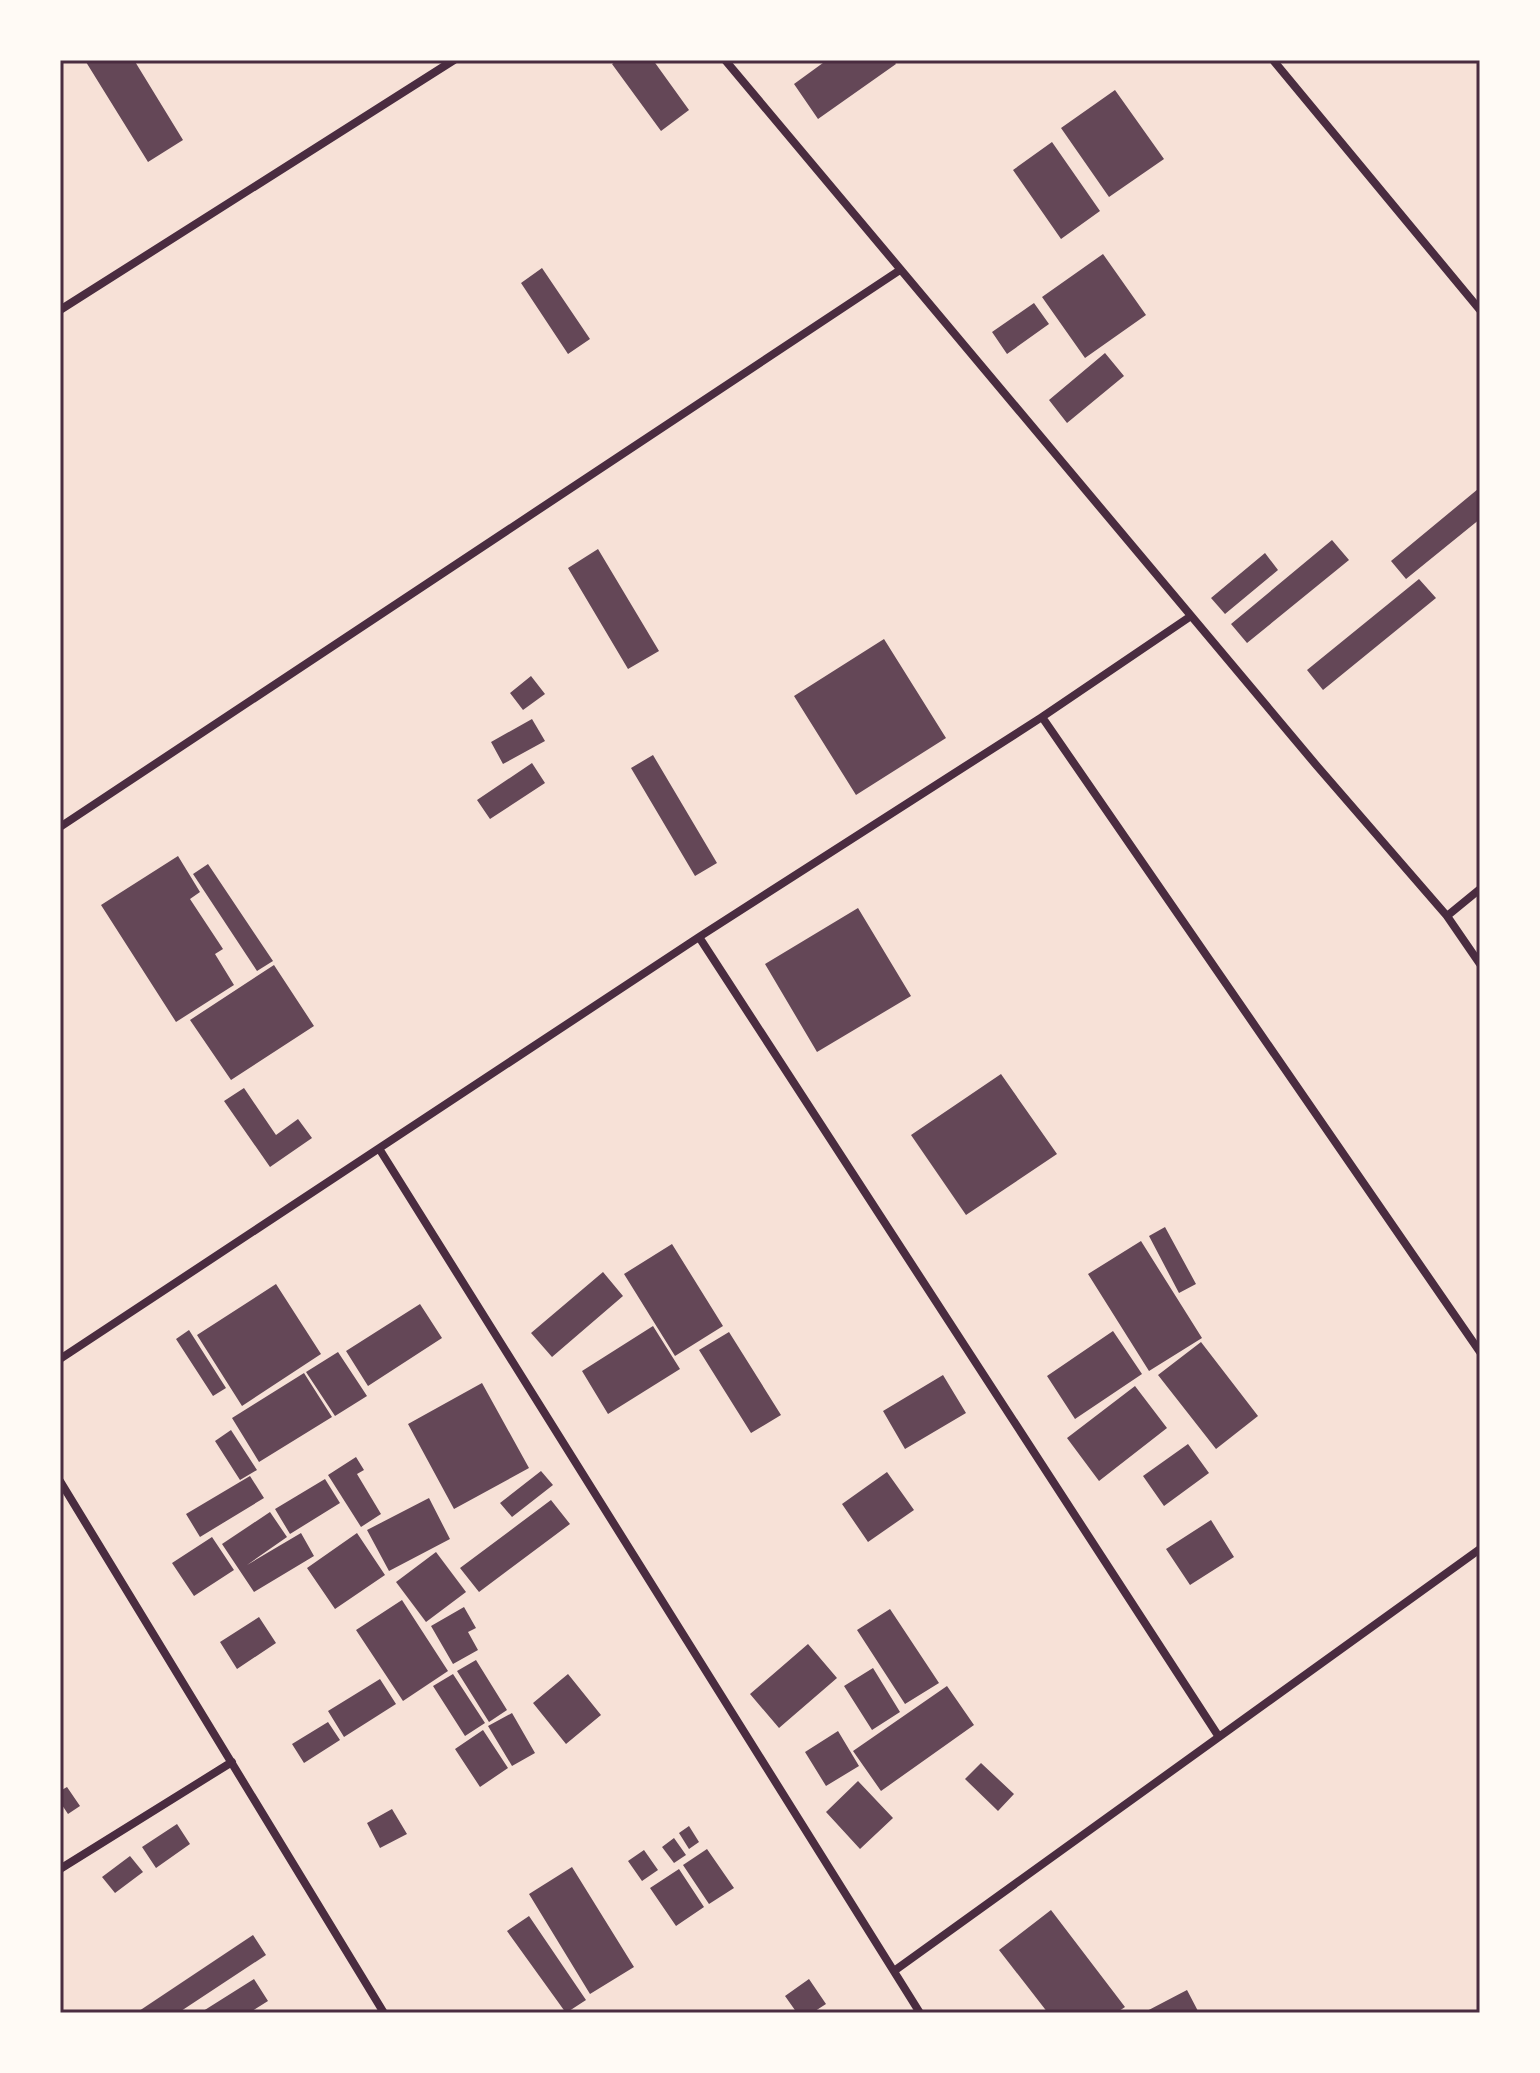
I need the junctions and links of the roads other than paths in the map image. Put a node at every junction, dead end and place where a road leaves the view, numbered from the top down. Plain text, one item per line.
1 (454, 60) edge
2 (725, 60) edge
3 (1273, 60) edge
4 (900, 270) junction
5 (60, 310) edge
6 (1480, 310) edge
7 (1191, 616) junction
8 (1042, 717) junction
9 (60, 827) edge
10 (1480, 889) edge
11 (1447, 916) junction
12 (699, 937) junction
13 (1480, 964) edge
14 (380, 1150) junction
15 (1480, 1352) edge
16 (60, 1359) edge
17 (60, 1481) edge
18 (1480, 1549) edge
19 (1219, 1737) junction
20 (232, 1762) junction
21 (60, 1869) edge
22 (894, 1971) junction
23 (384, 2013) edge
24 (920, 2013) edge

1 - 5 street
2 - 4 street
3 - 6 street
4 - 7 street
4 - 9 street
7 - 8 street
7 - 11 street
8 - 12 street
8 - 15 street
10 - 11 street
11 - 13 street
12 - 14 street
12 - 19 street
14 - 16 street
14 - 22 street
17 - 20 street
18 - 19 street
19 - 22 street
20 - 21 street
20 - 23 street
22 - 24 street

